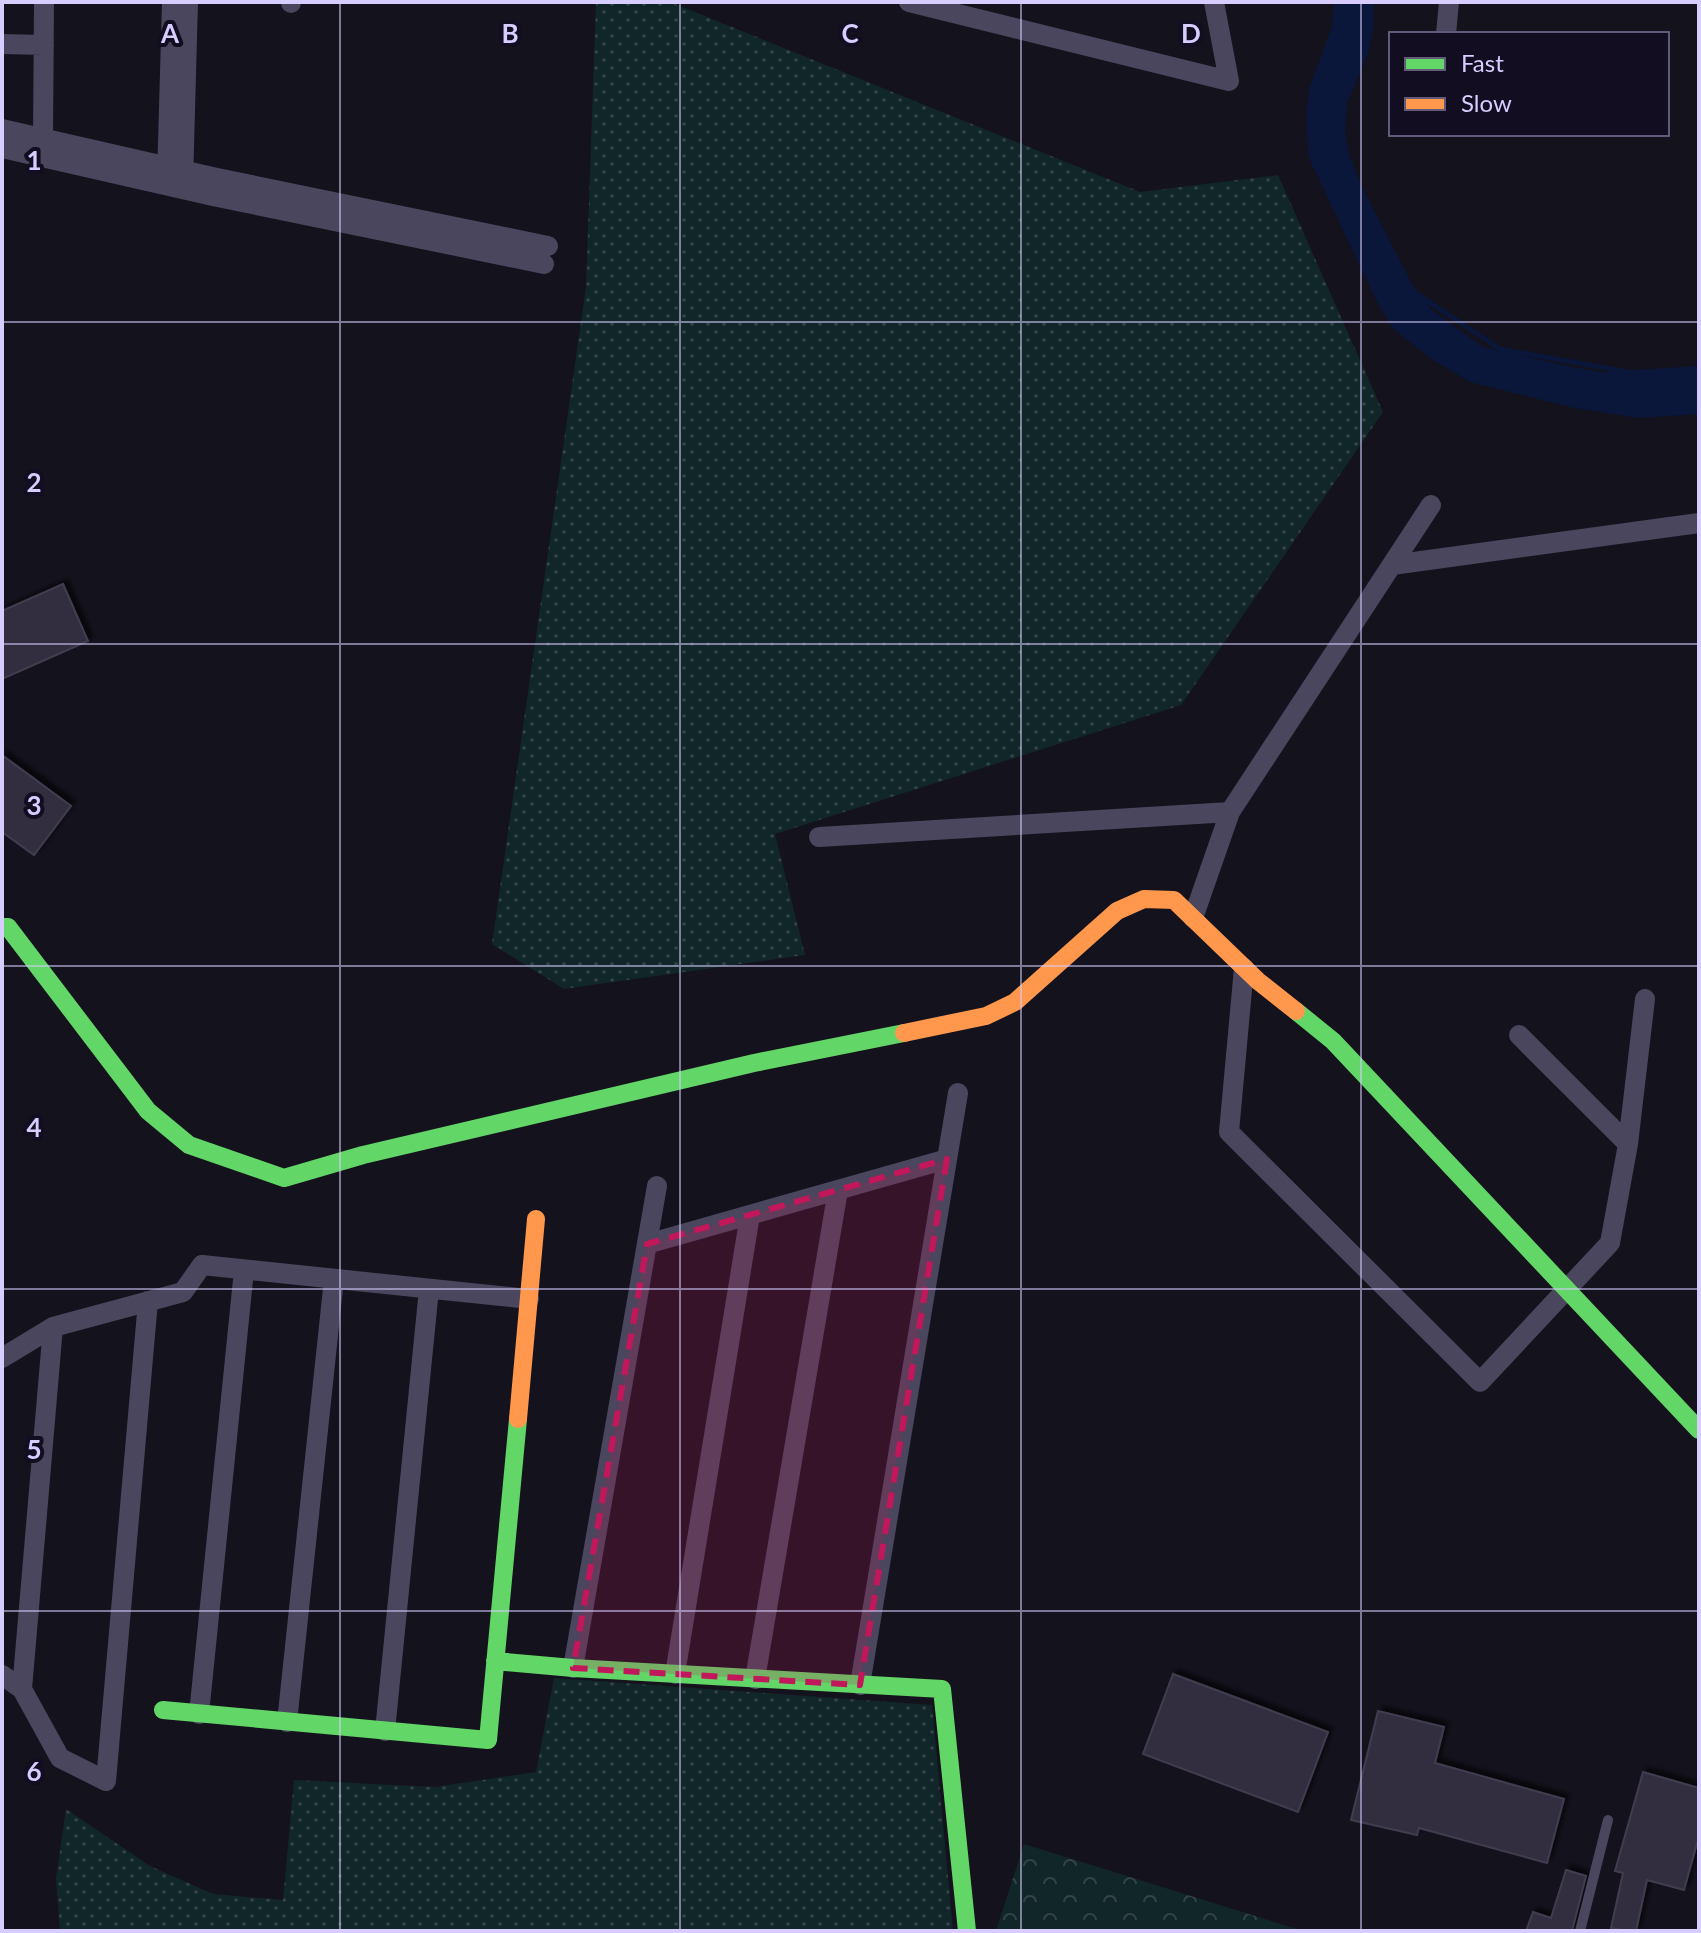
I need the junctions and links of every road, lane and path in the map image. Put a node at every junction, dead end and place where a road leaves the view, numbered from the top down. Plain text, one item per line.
1 (44, 2) edge
2 (172, 2) edge
3 (188, 2) edge
4 (909, 2) edge
5 (1214, 2) edge
6 (1449, 2) edge
7 (1446, 32) edge
8 (2, 44) edge
9 (44, 45) junction
10 (2, 129) edge
11 (43, 140) junction
12 (2, 148) edge
13 (175, 178) junction
14 (546, 255) dead end
15 (1431, 505) dead end
16 (1699, 523) edge
17 (1392, 565) junction
18 (1230, 812) junction
19 (819, 837) dead end
20 (1193, 918) junction
21 (2, 927) edge
22 (1244, 968) junction
23 (1645, 999) dead end
24 (1519, 1035) dead end
25 (958, 1093) dead end
26 (1628, 1144) junction
27 (947, 1159) junction
28 (657, 1186) dead end
29 (838, 1190) junction
30 (750, 1215) junction
31 (536, 1219) dead end
32 (647, 1244) junction
33 (244, 1270) junction
34 (334, 1279) junction
35 (429, 1289) junction
36 (1567, 1289) junction
37 (529, 1299) junction
38 (148, 1301) junction
39 (53, 1327) junction
40 (2, 1358) edge
41 (1699, 1430) edge
42 (495, 1661) junction
43 (573, 1668) junction
44 (675, 1674) junction
45 (2, 1675) edge
46 (755, 1679) junction
47 (860, 1685) junction
48 (22, 1689) junction
49 (163, 1710) dead end
50 (199, 1714) junction
51 (287, 1722) junction
52 (385, 1731) junction
53 (1608, 1820) dead end
54 (967, 1931) edge
55 (1580, 1931) edge

1 - 9 street
2 - 13 street
3 - 13 street
4 - 5 street
6 - 7 street
8 - 9 street
9 - 11 street
10 - 11 street
11 - 13 street
12 - 13 street
13 - 14 street
15 - 17 street
16 - 17 street
17 - 18 street
18 - 19 street
18 - 20 street
20 - 21 street
20 - 22 street
22 - 36 street
22 - 36 street
23 - 26 street
24 - 26 street
25 - 27 street
26 - 36 street
27 - 29 street
27 - 47 street
28 - 32 street
29 - 30 street
29 - 46 street
30 - 32 street
30 - 44 street
31 - 37 street
32 - 43 street
33 - 34 street
33 - 38 street
33 - 50 street
34 - 35 street
34 - 51 street
35 - 37 street
35 - 52 street
36 - 41 street
37 - 42 street
38 - 39 street
38 - 48 street
39 - 40 street
39 - 48 street
42 - 43 street
42 - 52 street
43 - 44 street
44 - 46 street
45 - 48 street
46 - 47 street
47 - 54 street
49 - 50 street
50 - 51 street
51 - 52 street
53 - 55 lane

